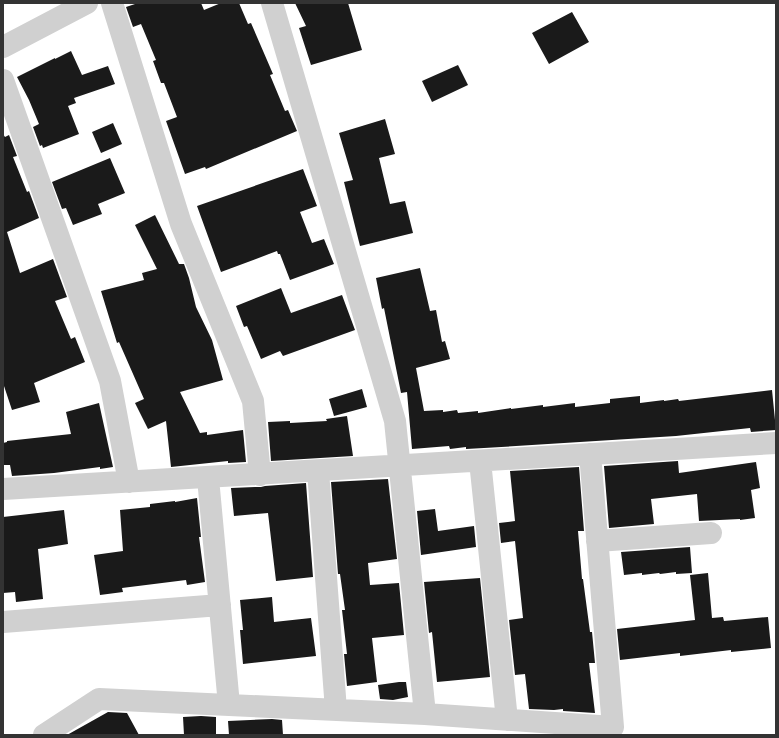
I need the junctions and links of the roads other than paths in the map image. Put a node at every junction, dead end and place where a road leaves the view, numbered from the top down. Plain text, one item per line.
1 (87, 3) edge
2 (112, 3) edge
3 (272, 3) edge
4 (3, 47) edge
5 (3, 80) edge
6 (776, 443) edge
7 (590, 454) junction
8 (480, 461) junction
9 (400, 466) junction
10 (318, 471) junction
11 (260, 475) junction
12 (208, 478) junction
13 (129, 482) junction
14 (3, 489) edge
15 (711, 533) dead end
16 (597, 541) junction
17 (220, 605) junction
18 (3, 622) edge
19 (229, 705) junction
20 (336, 710) junction
21 (425, 714) junction
22 (507, 720) junction
23 (584, 730) edge
24 (44, 735) edge

1 - 4 street
2 - 11 street
3 - 9 street
5 - 13 street
6 - 7 street
7 - 8 street
7 - 16 street
8 - 9 street
8 - 22 street
9 - 10 street
9 - 21 street
10 - 11 street
10 - 20 street
11 - 12 street
12 - 13 street
12 - 17 street
13 - 14 street
15 - 16 street
16 - 23 street
17 - 18 street
17 - 19 street
19 - 20 street
19 - 24 street
20 - 21 street
21 - 22 street
22 - 23 street

